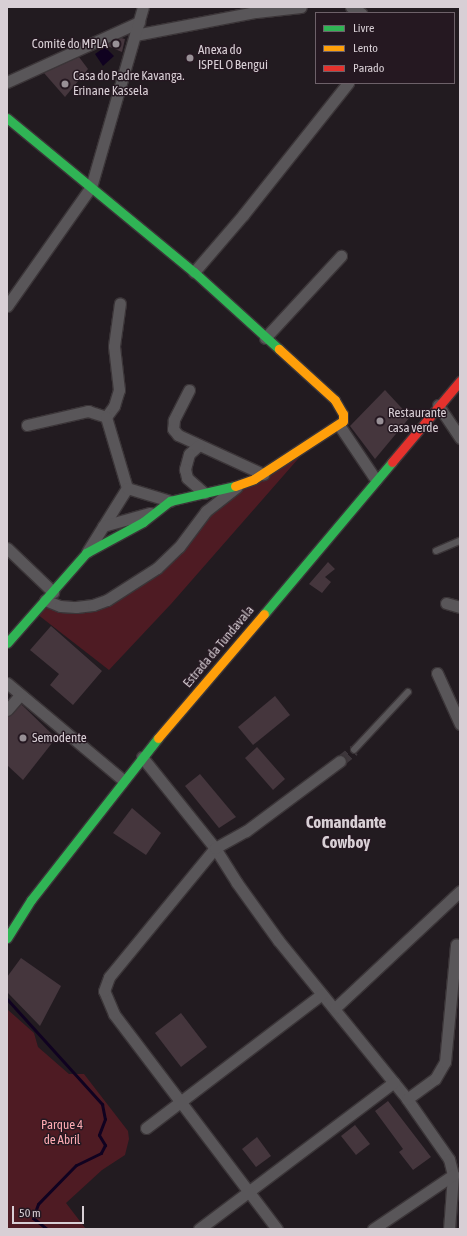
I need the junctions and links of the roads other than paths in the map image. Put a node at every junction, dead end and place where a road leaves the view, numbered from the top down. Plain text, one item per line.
1 (143, 7) edge
2 (300, 7) edge
3 (350, 7) edge
4 (359, 12) edge
5 (139, 22) junction
6 (135, 35) junction
7 (7, 82) edge
8 (347, 84) edge
9 (7, 118) edge
10 (91, 187) junction
11 (341, 256) dead end
12 (194, 272) junction
13 (120, 303) dead end
14 (7, 306) edge
15 (265, 338) junction
16 (460, 381) edge
17 (189, 390) dead end
18 (438, 405) junction
19 (106, 417) junction
20 (27, 425) dead end
21 (339, 425) junction
22 (460, 438) edge
23 (199, 445) junction
24 (263, 474) junction
25 (376, 480) junction
26 (241, 485) junction
27 (127, 488) junction
28 (204, 493) junction
29 (170, 501) junction
30 (157, 511) junction
31 (103, 526) junction
32 (460, 541) edge
33 (7, 548) edge
34 (436, 551) dead end
35 (86, 553) junction
36 (49, 596) junction
37 (446, 603) dead end
38 (460, 607) edge
39 (7, 643) edge
40 (437, 673) dead end
41 (7, 683) edge
42 (408, 692) dead end
43 (20, 695) junction
44 (7, 710) edge
45 (460, 724) edge
46 (354, 750) tunnel mouth
47 (142, 757) junction
48 (340, 761) tunnel mouth
49 (123, 780) junction
50 (215, 848) junction
51 (460, 891) edge
52 (7, 938) edge
53 (456, 945) dead end
54 (322, 994) junction
55 (335, 1008) junction
56 (394, 1082) junction
57 (407, 1099) junction
58 (178, 1101) junction
59 (146, 1128) dead end
60 (453, 1175) junction
61 (250, 1192) junction
62 (199, 1229) edge
63 (277, 1229) edge
64 (373, 1229) edge
65 (449, 1229) edge

1 - 5 street
2 - 6 street
3 - 4 street
5 - 6 street
5 - 7 street
6 - 10 street
8 - 12 street
9 - 10 street
10 - 12 street
10 - 14 street
11 - 15 street
12 - 15 street
13 - 19 street
15 - 21 street
16 - 18 street, Estrada da Tundavala
17 - 23 street
18 - 22 street
18 - 25 street, Estrada da Tundavala
19 - 20 street
19 - 27 street
21 - 24 street
21 - 25 street
23 - 24 street
23 - 28 street
24 - 26 street
25 - 47 street, Estrada da Tundavala
26 - 28 street
26 - 36 street
27 - 29 street
27 - 31 street
28 - 29 street
29 - 30 street
30 - 31 street
30 - 35 street
31 - 35 street
32 - 34 lane
33 - 36 street
35 - 36 street
36 - 39 street
37 - 38 street
40 - 45 street
41 - 43 street
42 - 46 lane
43 - 44 street
43 - 49 street
47 - 49 street, Estrada da Tundavala
47 - 50 street
48 - 50 street
49 - 52 street, Estrada da Tundavala
50 - 54 street
50 - 58 street
51 - 55 street
53 - 57 street
54 - 55 street
54 - 58 street
55 - 56 street
56 - 57 street
56 - 61 street
57 - 60 street
58 - 59 street
58 - 61 street
60 - 64 street
60 - 65 street
61 - 62 street
61 - 63 street

